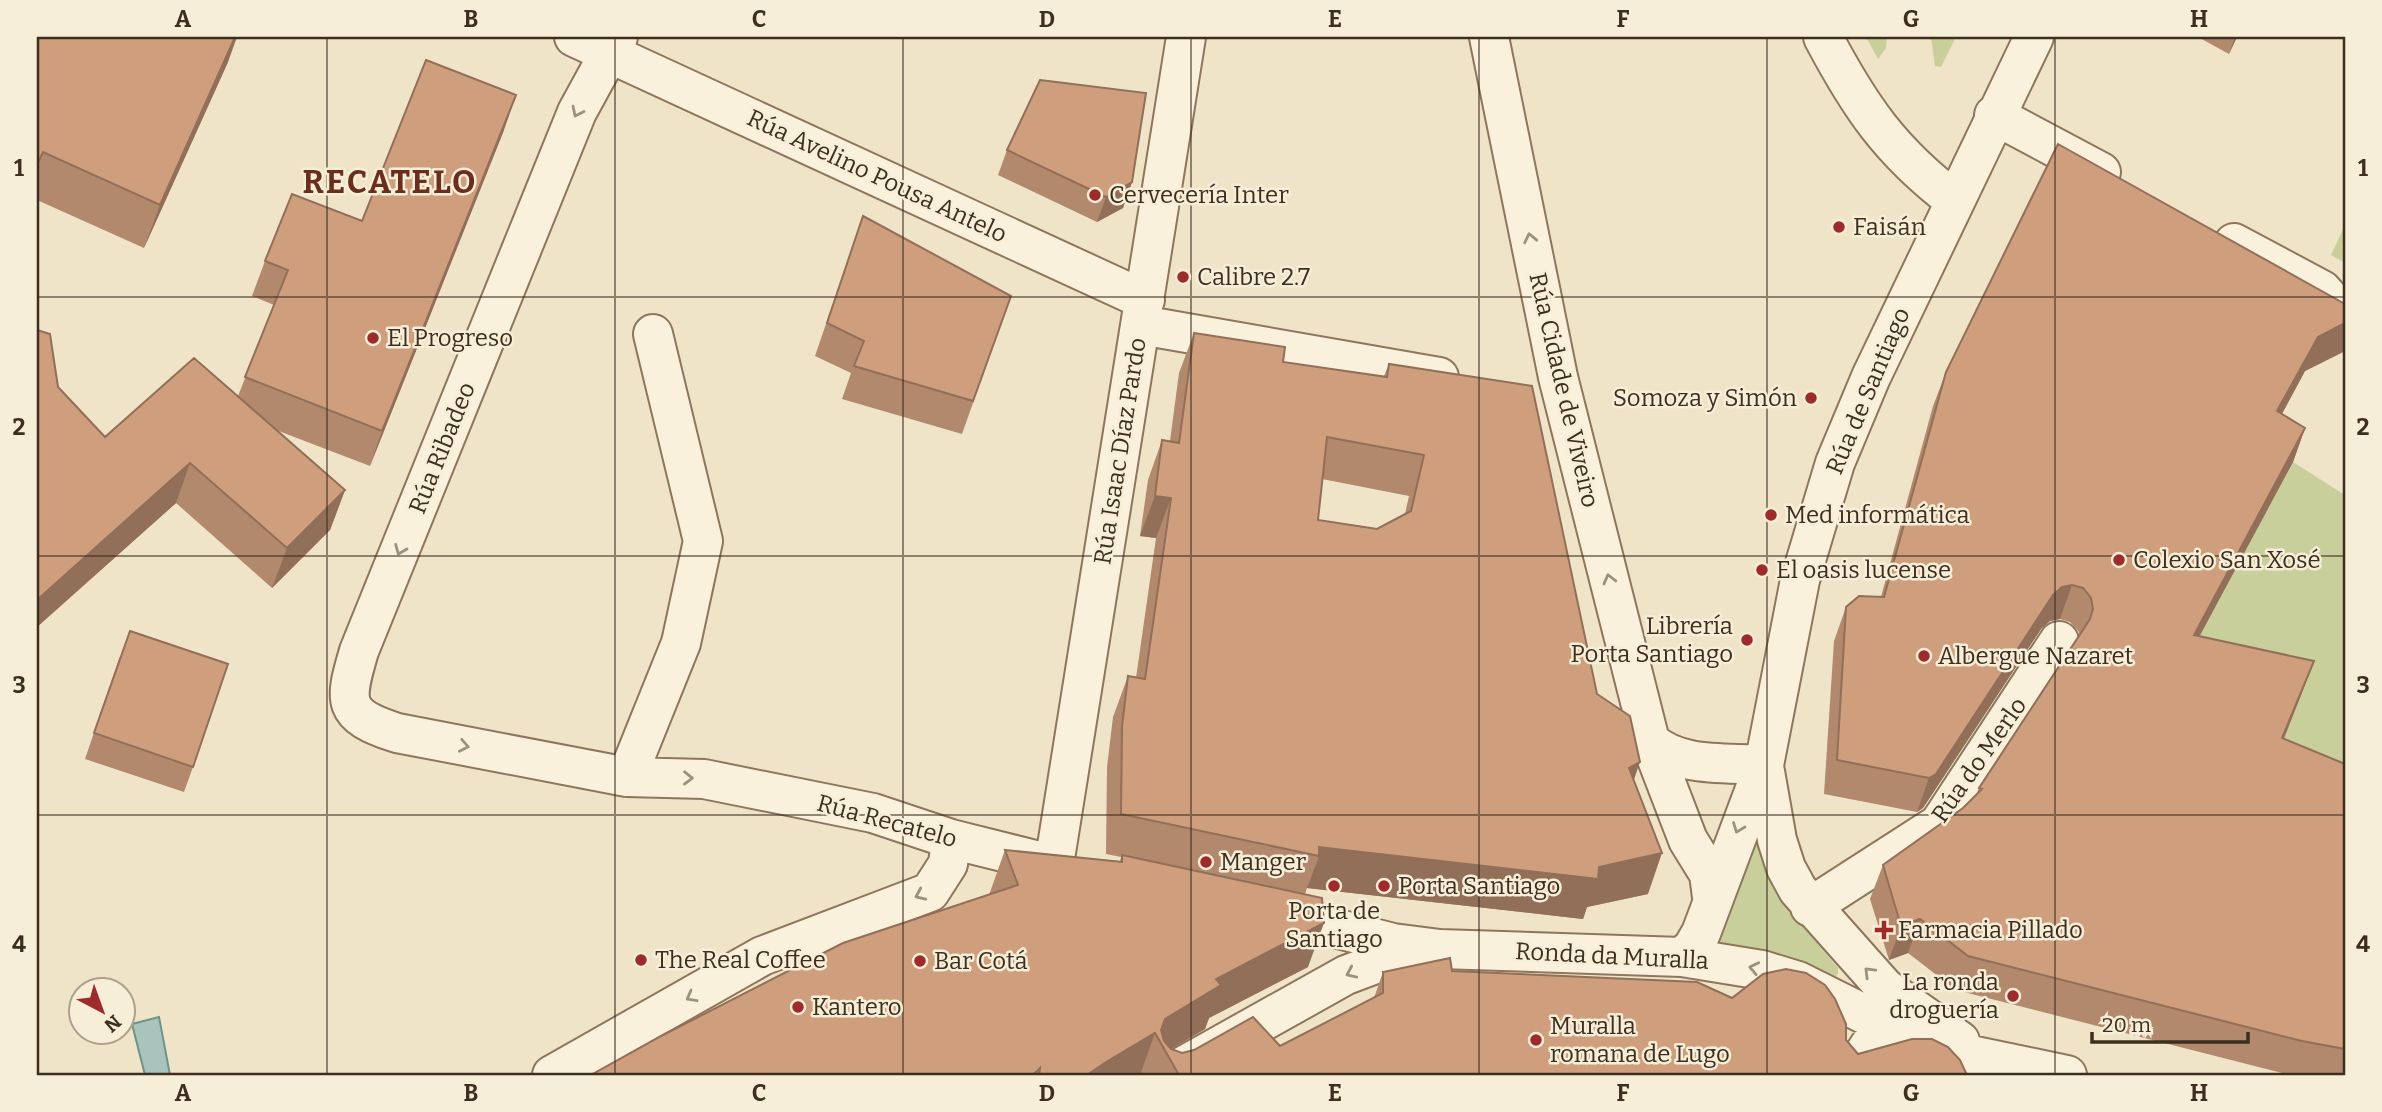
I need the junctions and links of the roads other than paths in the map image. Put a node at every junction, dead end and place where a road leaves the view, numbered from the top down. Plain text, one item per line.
1 (574, 37) edge
2 (1186, 37) edge
3 (1489, 37) edge
4 (1823, 37) edge
5 (2034, 37) edge
6 (614, 45) edge
7 (1994, 116) junction
8 (2128, 186) edge
9 (1954, 200) junction
10 (2201, 225) edge
11 (1142, 312) junction
12 (2345, 316) edge
13 (653, 334) dead end
14 (1477, 384) edge
15 (2059, 641) dead end
16 (347, 693) joint
17 (1650, 740) junction
18 (1764, 765) junction
19 (626, 778) junction
20 (951, 839) junction
21 (1054, 864) junction
22 (1093, 873) edge
23 (1713, 897) junction
24 (1236, 904) edge
25 (1810, 907) junction
26 (1440, 949) junction
27 (1682, 957) junction
28 (1883, 1025) junction
29 (1982, 1057) junction
30 (552, 1075) edge
31 (1167, 1075) edge
32 (1850, 1075) edge
33 (2067, 1075) edge

1 - 6 street, Rúa Avelino Pousa Antelo
2 - 11 street, Rúa Isaac Díaz Pardo
17 -> 3 street, Rúa Cidade de Viveiro
4 - 9 street
5 - 7 street, Rúa de Santiago
6 - 11 street, Rúa Avelino Pousa Antelo
6 -> 16 street, Rúa Ribadeo
7 - 8 street
7 - 9 street, Rúa de Santiago
9 - 18 street, Rúa de Santiago
10 - 12 street
11 - 14 street, Rúa Avelino Pousa Antelo
11 - 21 street, Rúa Isaac Díaz Pardo
13 - 19 street
15 - 25 street, Rúa do Merlo
16 -> 19 street, Rúa Recatelo
17 - 18 street
17 - 23 street, Rúa Cidade de Viveiro
18 -> 23 street, Rúa de Santiago
18 - 25 street, Rúa de Santiago
19 -> 20 street, Rúa Recatelo
20 - 21 street, Rúa Recatelo
20 -> 30 street
21 - 22 street, Rúa Recatelo
23 - 27 street, Rúa de Santiago
24 - 26 street
29 -> 25 street, Rúa de Santiago
26 - 27 street, Ronda da Muralla
26 -> 31 street, Ronda da Muralla
28 -> 27 street, Ronda da Muralla
28 - 29 street, Ronda da Muralla
28 - 32 street
29 - 33 street, Ronda da Muralla

